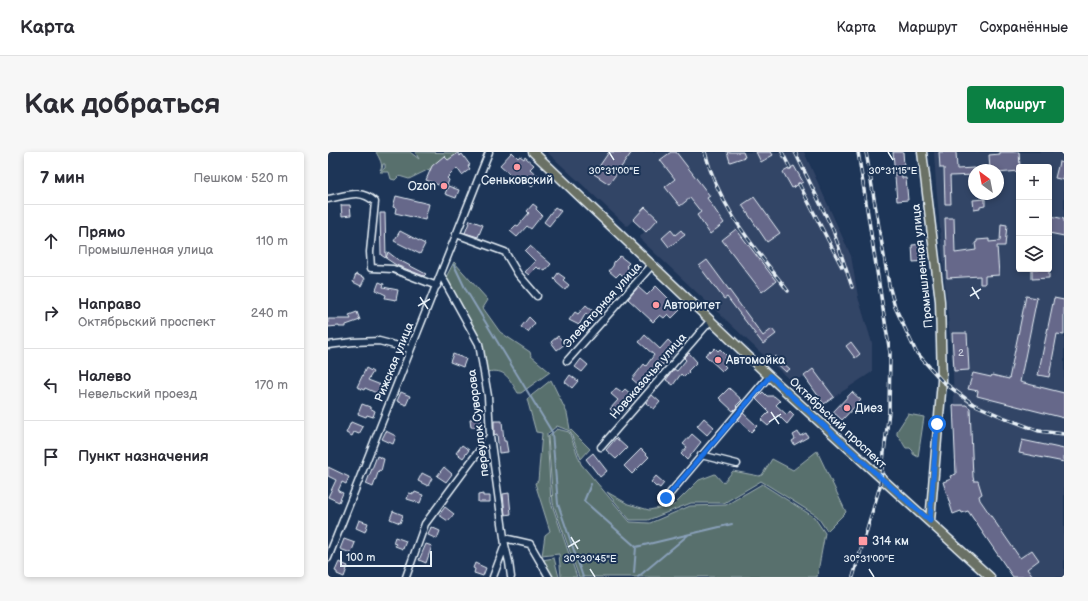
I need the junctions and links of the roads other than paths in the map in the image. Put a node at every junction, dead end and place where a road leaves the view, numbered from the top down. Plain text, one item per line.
1 (489, 152) edge
2 (533, 152) edge
3 (922, 152) edge
4 (328, 199) edge
5 (456, 234) junction
6 (652, 265) junction
7 (441, 275) junction
8 (437, 286) junction
9 (537, 296) dead end
10 (711, 320) junction
11 (328, 345) edge
12 (410, 349) junction
13 (567, 361) dead end
14 (770, 376) junction
15 (490, 436) junction
16 (601, 447) dead end
17 (701, 455) junction
18 (737, 464) dead end
19 (666, 498) dead end
20 (930, 521) junction
21 (504, 538) junction
22 (505, 545) junction
23 (330, 546) edge
24 (328, 558) edge
25 (406, 577) edge
26 (493, 577) edge
27 (511, 577) edge
28 (550, 577) edge
29 (990, 577) edge

1 - 5 street, Рижская улица
2 - 6 main road, Октябрьский проспект
3 - 20 main road, Промышленная улица
4 - 8 street
5 - 7 street, Рижская улица
5 - 9 street
6 - 10 main road, Октябрьский проспект
6 - 13 street, Элеваторная улица
7 - 8 street, Рижская улица
7 - 15 street, переулок Суворова
8 - 12 street, Рижская улица
10 - 14 main road, Октябрьский проспект
10 - 16 street, Новоказачья улица
11 - 12 street
12 - 23 street, Рижская улица
14 - 17 street
14 - 20 main road, Октябрьский проспект
15 - 21 street, переулок Суворова
15 - 25 street
17 - 18 street
17 - 19 street
20 - 29 main road, Октябрьский проспект
21 - 22 street, переулок Суворова
21 - 28 street
22 - 26 street
22 - 27 street, переулок Суворова
23 - 24 street, Рижская улица

